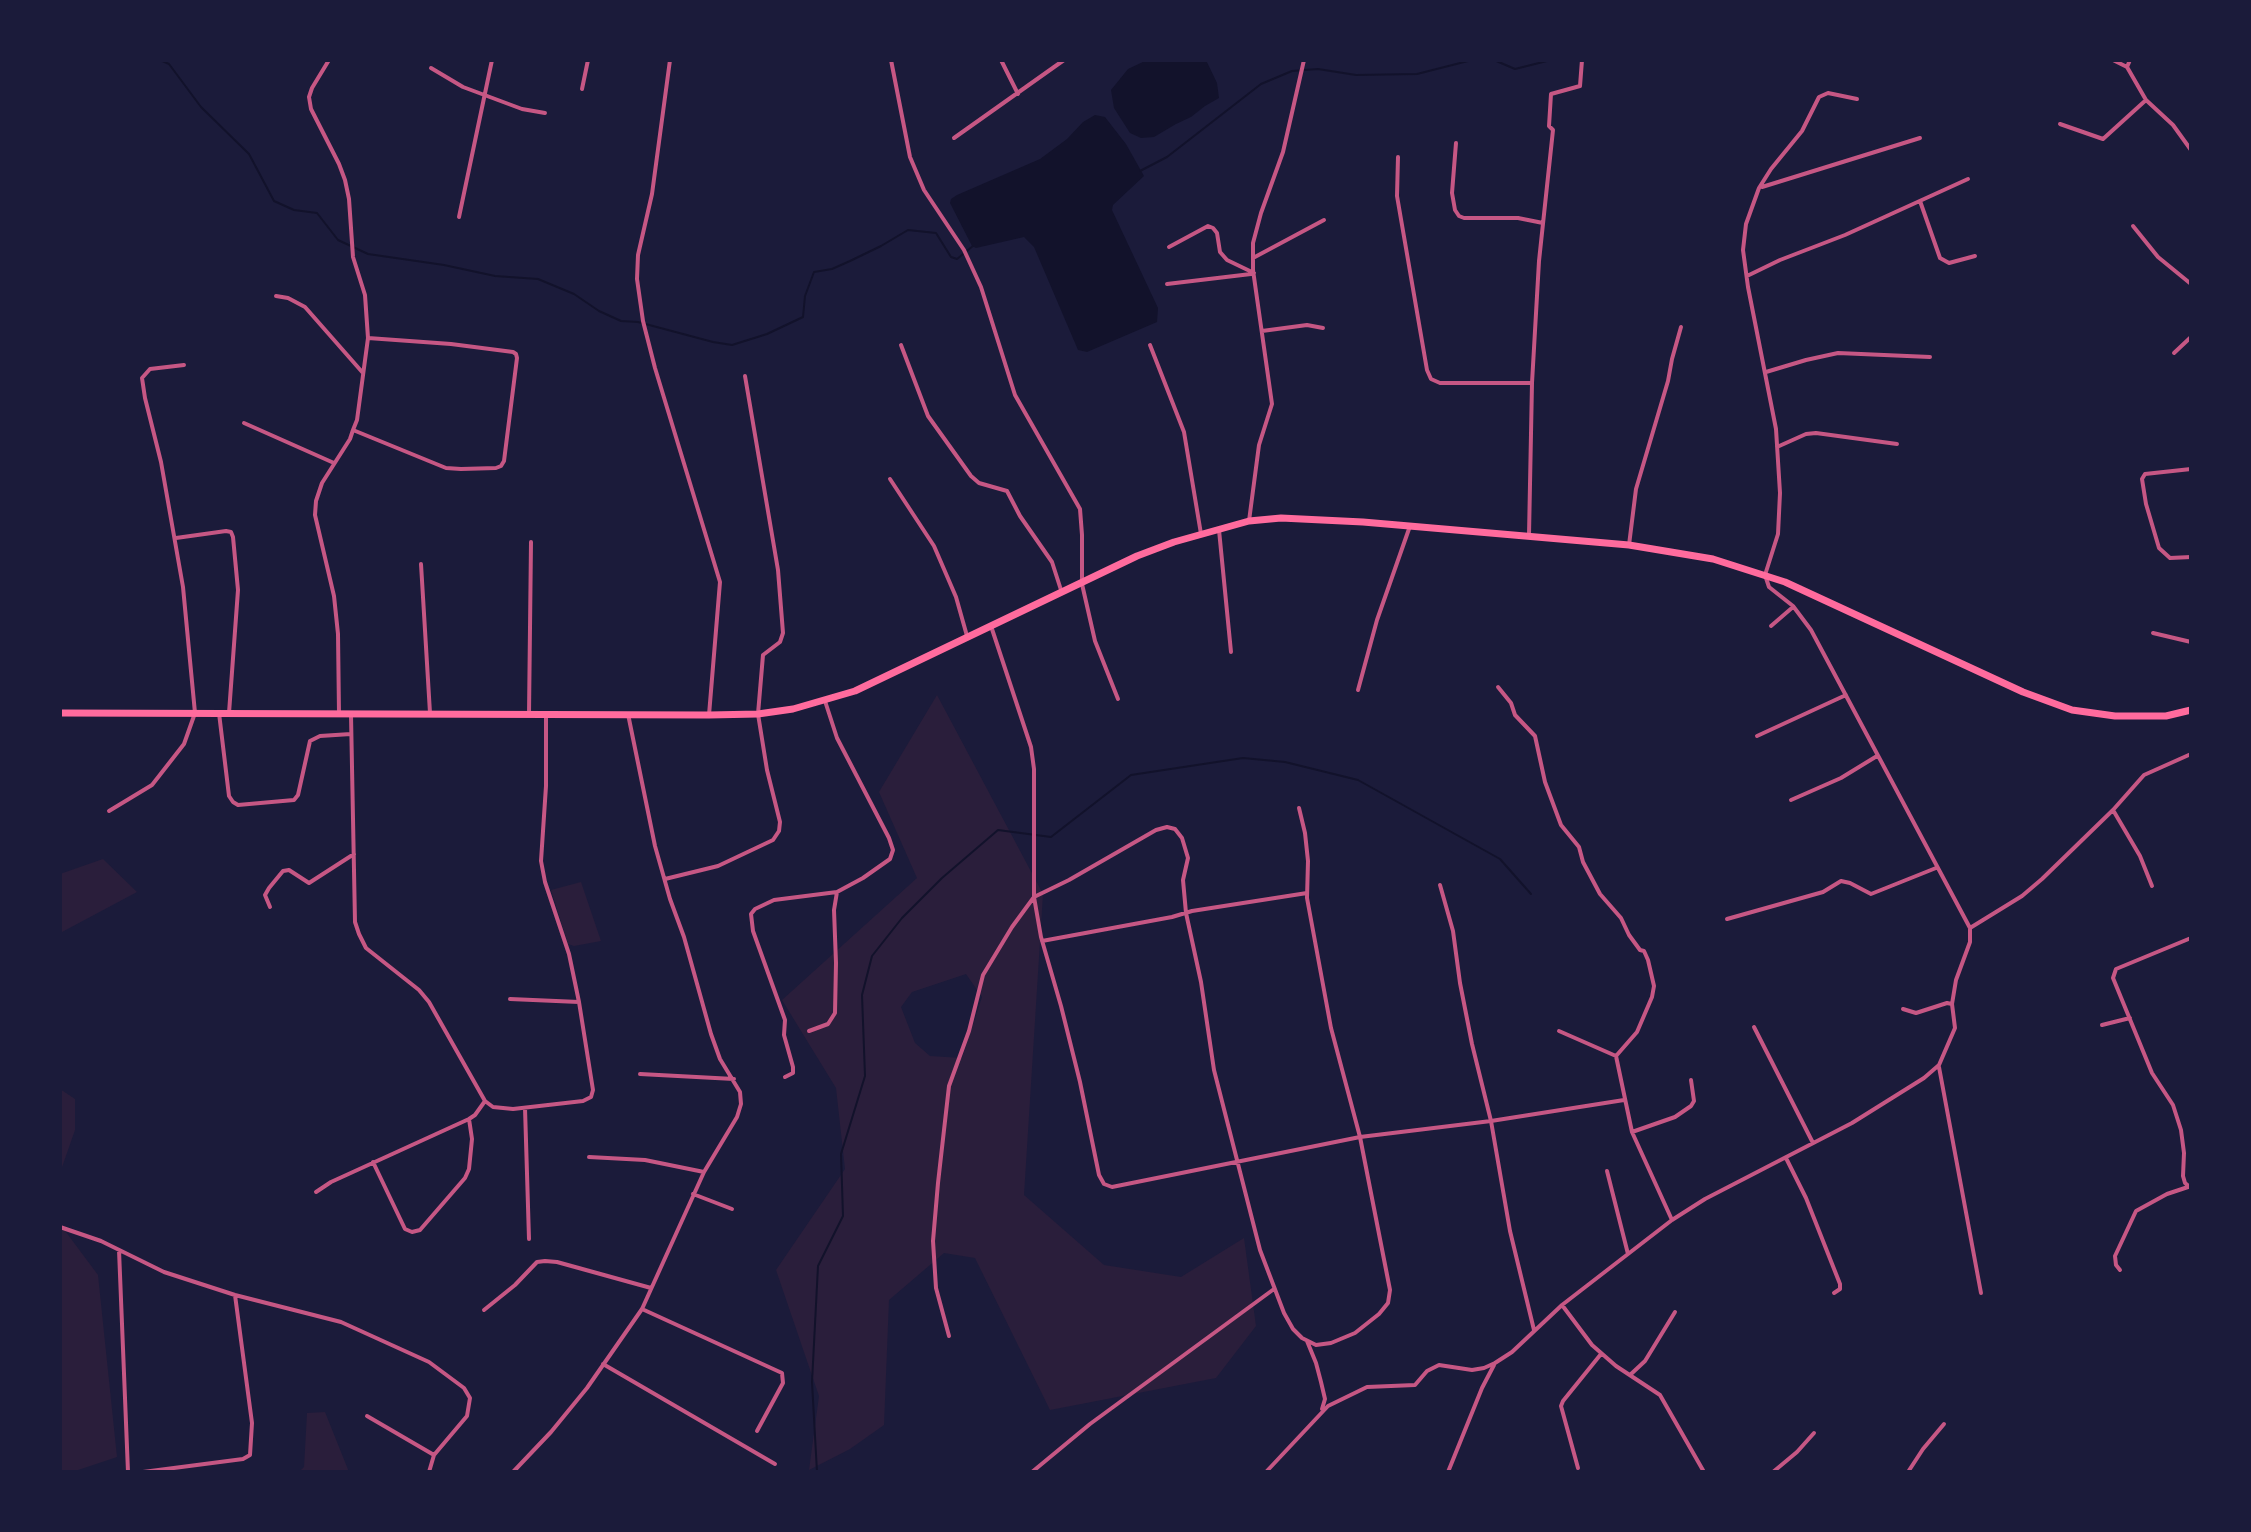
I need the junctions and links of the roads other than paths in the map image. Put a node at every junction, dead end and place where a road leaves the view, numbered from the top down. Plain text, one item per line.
1 (329, 60) edge
2 (492, 60) edge
3 (588, 60) edge
4 (670, 60) edge
5 (891, 60) edge
6 (1001, 60) edge
7 (1064, 60) edge
8 (1304, 60) edge
9 (1582, 60) edge
10 (2113, 60) edge
11 (2130, 60) edge
12 (2127, 67) junction
13 (431, 68) dead end
14 (582, 89) dead end
15 (1018, 94) junction
16 (485, 95) junction
17 (1857, 99) dead end
18 (2146, 100) junction
19 (545, 113) dead end
20 (2060, 124) dead end
21 (954, 138) dead end
22 (1920, 138) dead end
23 (1456, 143) dead end
24 (2191, 150) edge
25 (1398, 157) dead end
26 (1968, 179) dead end
27 (1759, 188) junction
28 (1920, 201) junction
29 (459, 217) dead end
30 (1324, 220) dead end
31 (1543, 223) junction
32 (2133, 226) dead end
33 (1169, 247) dead end
34 (1975, 256) dead end
35 (1253, 258) junction
36 (1254, 273) junction
37 (1747, 276) junction
38 (1167, 284) dead end
39 (2191, 284) edge
40 (276, 296) dead end
41 (1681, 327) dead end
42 (1323, 328) dead end
43 (1262, 331) junction
44 (2191, 337) edge
45 (368, 338) junction
46 (901, 345) dead end
47 (1150, 345) dead end
48 (2174, 353) dead end
49 (1930, 357) dead end
50 (184, 365) dead end
51 (1766, 372) junction
52 (363, 373) junction
53 (745, 376) dead end
54 (1532, 383) junction
55 (244, 423) dead end
56 (353, 430) junction
57 (1897, 444) dead end
58 (1777, 447) junction
59 (334, 463) junction
60 (2191, 469) edge
61 (890, 479) dead end
62 (1249, 521) junction
63 (1410, 526) junction
64 (1219, 528) junction
65 (1201, 534) junction
66 (1528, 537) junction
67 (175, 538) junction
68 (531, 542) dead end
69 (1629, 545) junction
70 (2191, 557) edge
71 (421, 564) dead end
72 (1765, 575) junction
73 (1082, 584) junction
74 (1062, 593) junction
75 (1793, 606) junction
76 (991, 626) junction
77 (1771, 626) dead end
78 (2153, 633) dead end
79 (968, 638) junction
80 (2191, 642) edge
81 (1231, 652) dead end
82 (1498, 687) dead end
83 (1358, 690) dead end
84 (1846, 695) junction
85 (1118, 699) dead end
86 (825, 701) junction
87 (2191, 710) edge
88 (60, 713) edge
89 (195, 713) junction
90 (219, 713) junction
91 (229, 713) junction
92 (339, 713) junction
93 (351, 713) junction
94 (430, 713) junction
95 (529, 714) junction
96 (546, 714) junction
97 (628, 714) junction
98 (758, 714) junction
99 (709, 715) junction
100 (352, 734) junction
101 (1757, 736) dead end
102 (2191, 754) edge
103 (1878, 755) junction
104 (1791, 800) dead end
105 (1299, 808) dead end
106 (2113, 810) junction
107 (109, 811) dead end
108 (354, 854) junction
109 (1936, 868) junction
110 (665, 879) junction
111 (1440, 885) dead end
112 (2152, 886) dead end
113 (837, 892) junction
114 (1307, 893) junction
115 (1034, 897) junction
116 (270, 907) dead end
117 (1186, 913) junction
118 (1727, 919) dead end
119 (1970, 928) junction
120 (2191, 938) edge
121 (1042, 941) junction
122 (510, 999) dead end
123 (579, 1002) junction
124 (1952, 1004) junction
125 (1903, 1009) dead end
126 (2130, 1018) junction
127 (2102, 1025) dead end
128 (1754, 1027) dead end
129 (809, 1031) dead end
130 (1559, 1031) dead end
131 (1616, 1056) junction
132 (1939, 1065) junction
133 (640, 1074) dead end
134 (785, 1077) dead end
135 (734, 1079) junction
136 (1691, 1080) dead end
137 (1624, 1100) junction
138 (485, 1101) junction
139 (525, 1108) junction
140 (469, 1119) junction
141 (1491, 1121) junction
142 (1632, 1132) junction
143 (1360, 1137) junction
144 (1813, 1143) junction
145 (589, 1157) dead end
146 (1786, 1158) junction
147 (1237, 1161) junction
148 (373, 1162) junction
149 (1607, 1171) dead end
150 (704, 1172) junction
151 (2190, 1188) edge
152 (316, 1192) dead end
153 (693, 1194) junction
154 (732, 1209) dead end
155 (1672, 1220) junction
156 (60, 1227) edge
157 (529, 1239) dead end
158 (119, 1250) junction
159 (1628, 1254) junction
160 (2120, 1270) dead end
161 (651, 1288) junction
162 (1274, 1289) junction
163 (1834, 1293) dead end
164 (1981, 1293) dead end
165 (235, 1295) junction
166 (1562, 1305) junction
167 (642, 1309) junction
168 (484, 1310) dead end
169 (1675, 1312) dead end
170 (1534, 1330) junction
171 (949, 1336) dead end
172 (1306, 1340) junction
173 (1602, 1354) junction
174 (1495, 1363) junction
175 (603, 1364) junction
176 (1630, 1375) junction
177 (1322, 1411) junction
178 (367, 1416) dead end
179 (1944, 1424) dead end
180 (757, 1431) dead end
181 (1814, 1433) dead end
182 (434, 1455) junction
183 (775, 1464) dead end
184 (1578, 1468) dead end
185 (128, 1472) edge
186 (143, 1472) edge
187 (429, 1472) edge
188 (513, 1472) edge
189 (1032, 1472) edge
190 (1266, 1472) edge
191 (1448, 1472) edge
192 (1704, 1472) edge
193 (1773, 1472) edge
194 (1908, 1472) edge

1 - 45 street
2 - 16 street
3 - 14 street
4 - 99 street
5 - 73 street
6 - 15 street
7 - 15 street
8 - 35 street
9 - 31 street
10 - 12 street
11 - 12 street
12 - 18 street
13 - 16 street
15 - 21 street
16 - 19 street
16 - 29 street
17 - 27 street
18 - 20 street
18 - 24 street
22 - 27 street
23 - 31 street
25 - 54 street
26 - 28 street
27 - 37 street
28 - 34 street
28 - 37 street
30 - 35 street
31 - 54 street
32 - 39 street
33 - 36 street
35 - 36 street
36 - 38 street
36 - 43 street
37 - 51 street
40 - 52 street
41 - 69 street
42 - 43 street
43 - 62 street
44 - 48 street
45 - 52 street
45 - 56 street
46 - 74 street
47 - 65 street
49 - 51 street
50 - 67 street
51 - 58 street
52 - 56 street
53 - 98 street
54 - 66 street
55 - 59 street
56 - 59 street
57 - 58 street
58 - 72 street
59 - 92 street
60 - 70 street
61 - 79 street
62 - 63 highway
62 - 64 highway
63 - 66 highway
63 - 83 street
64 - 65 highway
64 - 81 street
65 - 73 highway
66 - 69 highway
67 - 89 street
67 - 91 street
68 - 95 street
69 - 72 highway
71 - 94 street
72 - 75 street
72 - 87 highway
73 - 74 highway
73 - 85 street
74 - 76 highway
75 - 77 street
75 - 84 street
76 - 79 highway
76 - 115 street
78 - 80 street
79 - 86 highway
82 - 131 street
84 - 101 street
84 - 103 street
86 - 98 highway
86 - 113 street
88 - 89 highway
89 - 90 highway
89 - 107 street
90 - 91 highway
90 - 100 street
91 - 92 highway
92 - 93 highway
93 - 94 highway
93 - 100 street
94 - 95 highway
95 - 96 highway
96 - 97 highway
96 - 123 street
97 - 99 highway
97 - 110 street
98 - 99 highway
98 - 110 street
100 - 108 street
102 - 106 street
103 - 104 street
103 - 109 street
105 - 114 street
106 - 112 street
106 - 119 street
108 - 116 street
108 - 138 street
109 - 118 street
109 - 119 street
110 - 135 street
111 - 141 street
113 - 129 street
113 - 134 street
114 - 117 street
114 - 143 street
115 - 117 street
115 - 121 street
115 - 171 street
117 - 121 street
117 - 147 street
119 - 124 street
120 - 126 street
121 - 147 street
122 - 123 street
123 - 139 street
124 - 125 street
124 - 132 street
126 - 127 street
126 - 151 street
128 - 144 street
130 - 131 street
131 - 137 street
132 - 144 street
132 - 164 street
133 - 135 street
135 - 150 street
136 - 142 street
137 - 141 street
137 - 142 street
138 - 139 street
138 - 140 street
139 - 157 street
140 - 148 street
140 - 148 street
141 - 143 street
141 - 170 street
142 - 155 street
143 - 147 street
143 - 172 street
144 - 146 street
145 - 150 street
146 - 155 street
146 - 163 street
147 - 162 street
148 - 152 street
149 - 159 street
150 - 153 street
151 - 160 street
153 - 154 street
153 - 161 street
155 - 159 street
156 - 158 street
158 - 165 street
158 - 185 street
159 - 166 street
161 - 167 street
161 - 168 street
162 - 172 street
162 - 189 street
165 - 182 street
165 - 186 street
166 - 170 street
166 - 173 street
167 - 175 street
167 - 180 street
169 - 176 street
170 - 174 street
172 - 177 street
173 - 176 street
173 - 184 street
174 - 177 street
174 - 191 street
175 - 183 street
175 - 188 street
176 - 192 street
177 - 190 street
178 - 182 street
179 - 194 street
181 - 193 street
182 - 187 street

